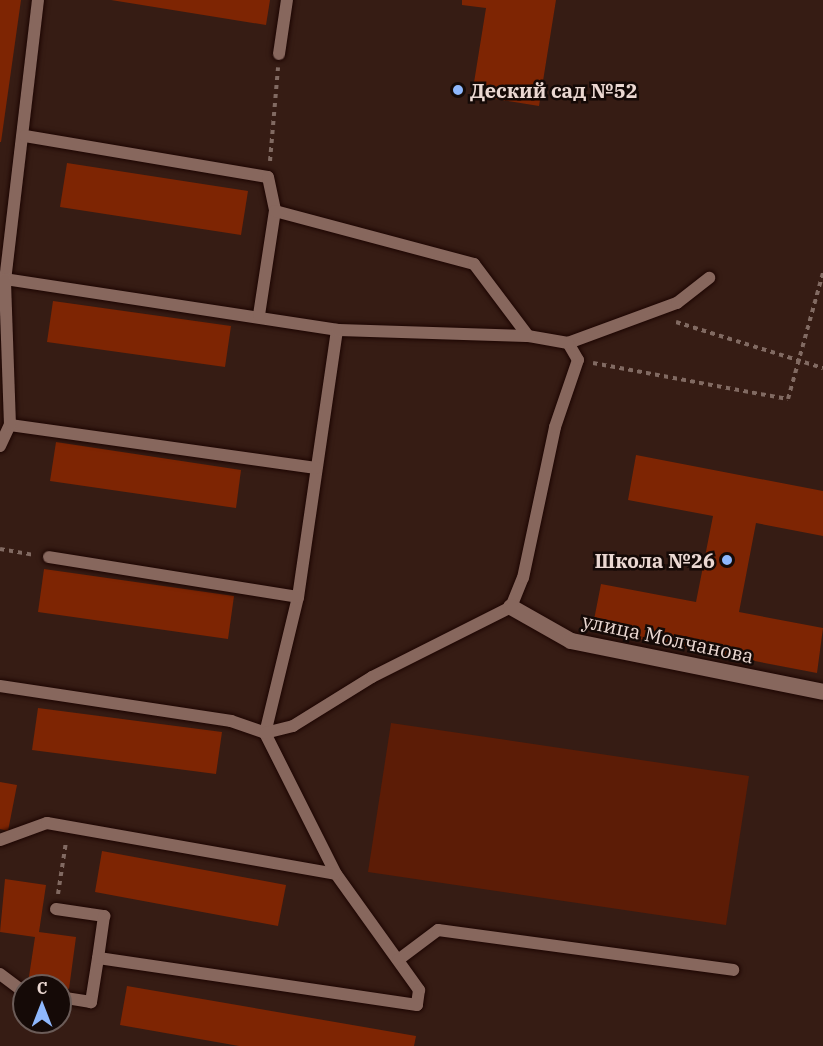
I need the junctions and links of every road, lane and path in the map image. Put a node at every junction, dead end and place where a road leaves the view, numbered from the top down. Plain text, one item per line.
1 (39, 0) edge
2 (287, 0) edge
3 (279, 54) joint
4 (25, 136) junction
5 (268, 177) junction
6 (275, 211) junction
7 (823, 273) edge
8 (709, 278) dead end
9 (5, 279) junction
10 (649, 314) junction
11 (259, 315) junction
12 (337, 330) junction
13 (528, 336) junction
14 (568, 343) junction
15 (578, 360) junction
16 (799, 360) junction
17 (823, 368) edge
18 (10, 424) junction
19 (0, 446) edge
20 (316, 468) junction
21 (0, 549) edge
22 (49, 557) joint
23 (298, 597) junction
24 (511, 608) junction
25 (0, 686) edge
26 (823, 692) edge
27 (265, 733) junction
28 (68, 826) junction
29 (0, 840) edge
30 (336, 874) junction
31 (56, 909) joint
32 (98, 958) junction
33 (398, 960) junction
34 (733, 970) dead end
35 (72, 999) edge

1 - 4 lane
2 - 3 lane
3 - 5 path
4 - 5 lane
4 - 9 lane
5 - 6 lane
6 - 11 lane
6 - 13 lane
7 - 16 path
8 - 10 lane
9 - 11 lane
9 - 18 lane
10 - 14 lane
10 - 16 path
11 - 12 lane
12 - 13 lane
12 - 20 lane
13 - 14 lane
14 - 15 lane
15 - 16 path
15 - 24 lane
16 - 17 path
18 - 19 lane
18 - 20 lane
20 - 23 lane
21 - 22 path
22 - 23 lane
23 - 27 lane
24 - 26 street, улица Молчанова
24 - 27 lane
25 - 27 lane
27 - 30 lane
28 - 29 lane
28 - 30 lane
28 - 31 path
30 - 33 lane
31 - 32 lane
32 - 33 lane
32 - 35 lane
33 - 34 lane

